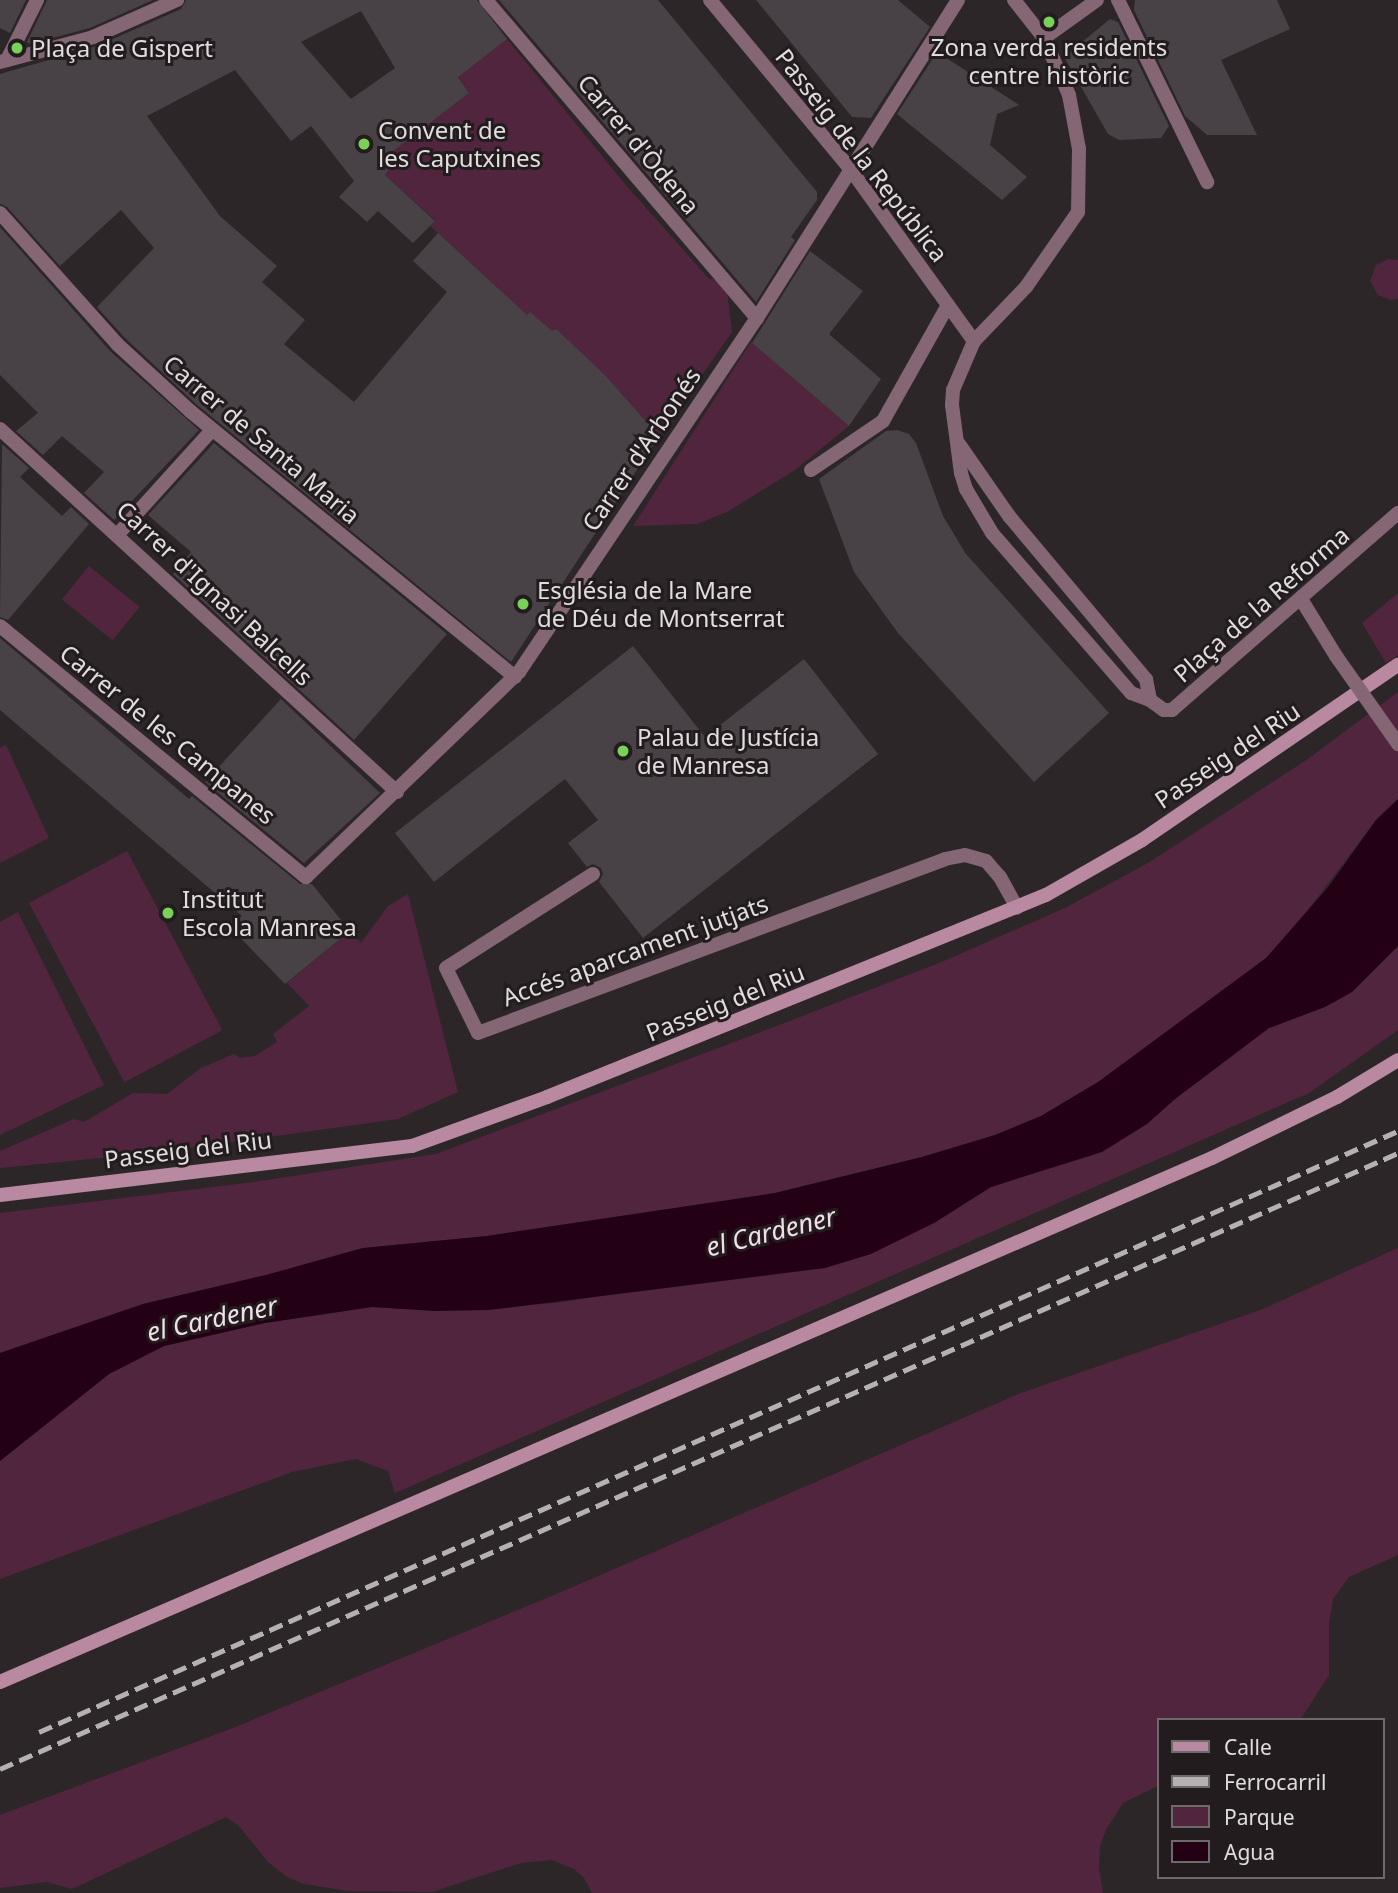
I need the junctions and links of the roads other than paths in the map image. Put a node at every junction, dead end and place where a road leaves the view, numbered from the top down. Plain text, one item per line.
1 (37, 0) edge
2 (177, 0) edge
3 (486, 0) edge
4 (710, 0) edge
5 (958, 0) edge
6 (1014, 0) edge
7 (1097, 0) edge
8 (1118, 0) edge
9 (1044, 38) junction
10 (4, 61) edge
11 (851, 170) junction
12 (1207, 182) dead end
13 (0, 213) edge
14 (948, 305) junction
15 (757, 318) junction
16 (974, 341) junction
17 (0, 429) edge
18 (212, 430) junction
19 (958, 443) junction
20 (811, 470) dead end
21 (1398, 513) edge
22 (118, 534) junction
23 (1301, 599) junction
24 (0, 626) edge
25 (1398, 665) edge
26 (514, 677) junction
27 (1150, 700) junction
28 (1398, 744) edge
29 (397, 792) junction
30 (593, 874) dead end
31 (306, 877) joint
32 (1017, 908) junction
33 (1398, 1060) edge
34 (0, 1195) edge
35 (0, 1682) edge

1 - 10 street
2 - 10 street
3 - 15 street, Carrer d'Òdena
4 - 11 street, Passeig de la República
5 - 11 street, Carrer d'Arbonés
6 - 9 street, Plaça de la Reforma
7 - 9 street
8 - 12 street
9 - 16 street, Plaça de la Reforma
11 - 14 street, Passeig de la República
11 - 15 street, Carrer d'Arbonés
13 - 18 street, Carrer de Santa Maria
14 - 16 street, Passeig de la República
14 - 20 street
15 - 26 street, Carrer d'Arbonés
16 - 19 street, Plaça de la Reforma
17 - 22 street, Carrer d'Ignasi Balcells
18 - 22 street
18 - 26 street, Carrer de Santa Maria
19 - 27 street, Plaça de la Reforma
19 - 27 street, Plaça de la Reforma
21 - 23 street, Plaça de la Reforma
22 - 29 street, Carrer d'Ignasi Balcells
23 - 27 street, Plaça de la Reforma
23 - 28 street, bridge
24 - 31 street, Carrer de les Campanes
25 - 32 street, Passeig del Riu
26 - 29 street, Carrer d'Arbonés
29 - 31 street, Carrer d'Arbonés
30 - 32 street, Accés aparcament jutjats
32 - 34 street, Passeig del Riu
33 - 35 street

